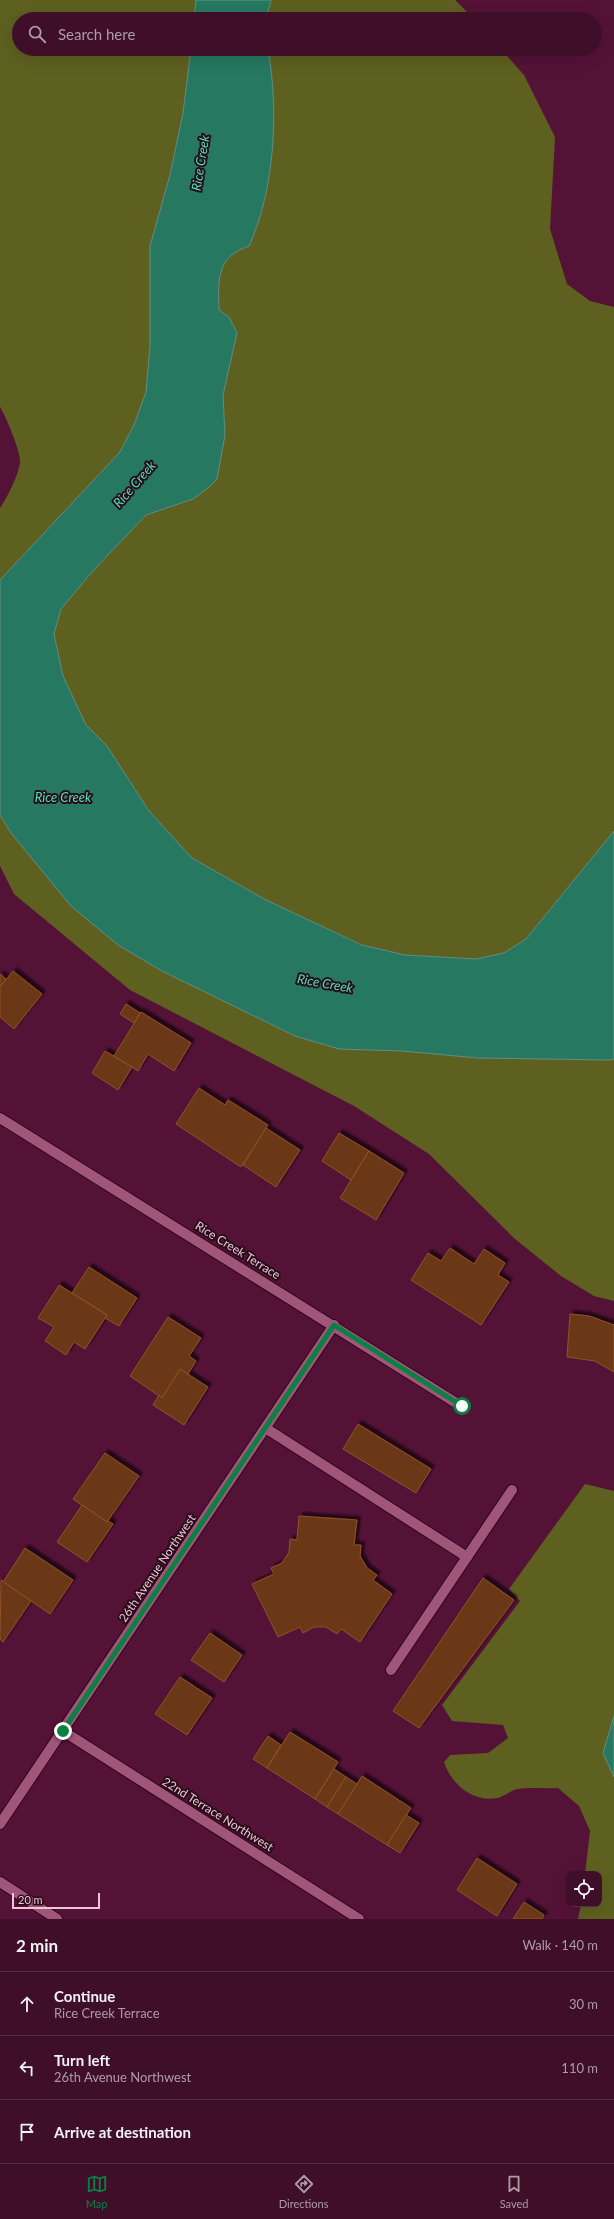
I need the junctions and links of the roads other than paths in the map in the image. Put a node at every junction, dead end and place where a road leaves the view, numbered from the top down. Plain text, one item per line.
1 (0, 1118) edge
2 (334, 1325) junction
3 (462, 1406) dead end
4 (267, 1428) junction
5 (512, 1490) dead end
6 (468, 1557) junction
7 (391, 1670) dead end
8 (63, 1731) junction
9 (0, 1824) edge
10 (0, 1882) edge
11 (57, 1919) edge
12 (359, 1919) edge

1 - 2 street, Rice Creek Terrace
2 - 3 street, Rice Creek Terrace
2 - 4 street, 26th Avenue Northwest
4 - 6 street
4 - 8 street, 26th Avenue Northwest
5 - 6 street
6 - 7 street
8 - 9 street, 26th Avenue Northwest
8 - 12 street, 22nd Terrace Northwest
10 - 11 street

